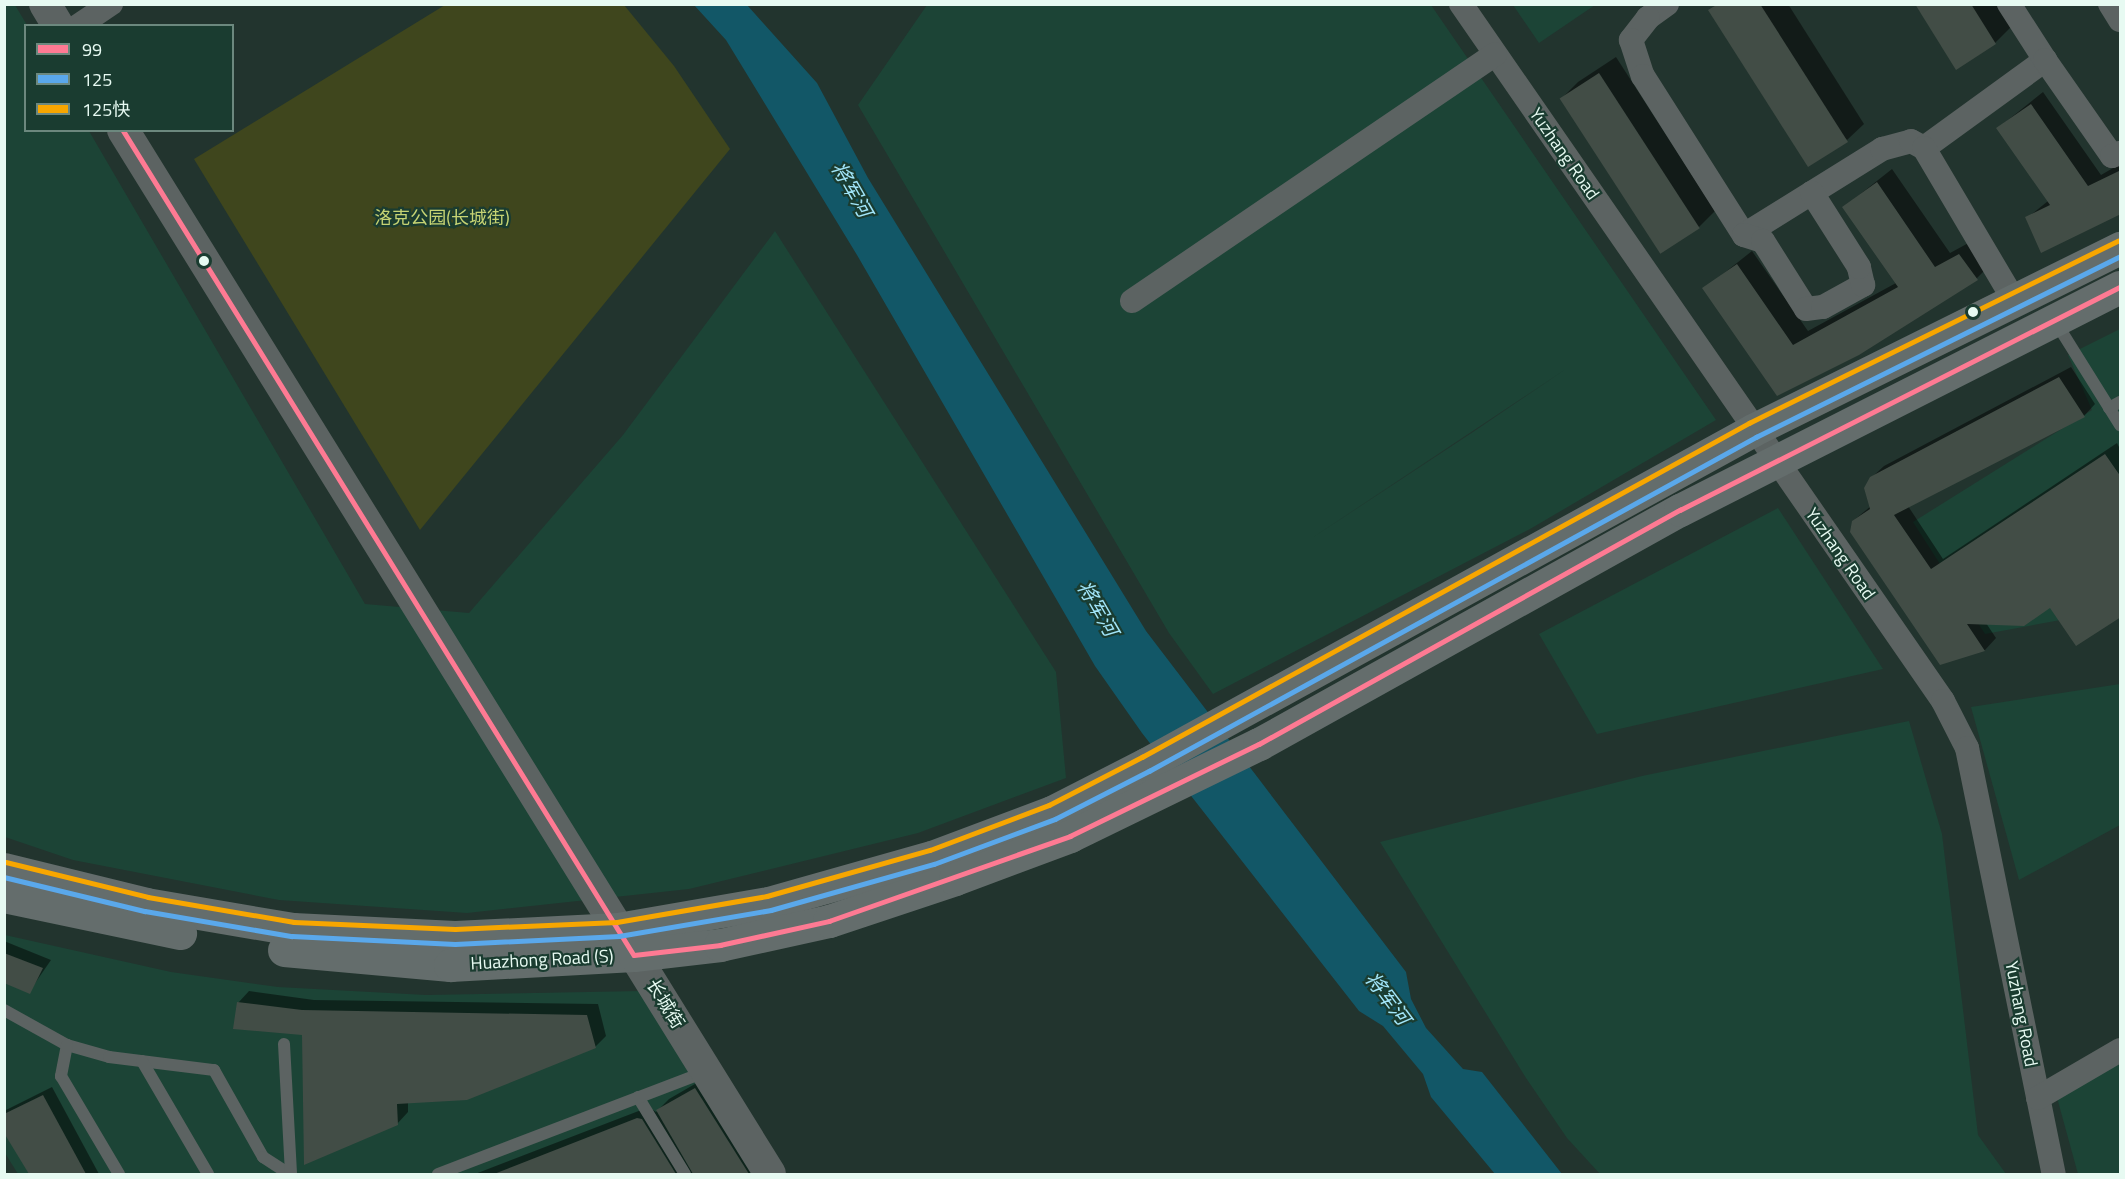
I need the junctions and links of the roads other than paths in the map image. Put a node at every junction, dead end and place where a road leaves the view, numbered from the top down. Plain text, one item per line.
1 (45, 4) edge
2 (111, 4) edge
3 (1461, 4) edge
4 (1667, 4) edge
5 (2009, 4) edge
6 (2110, 4) edge
7 (2121, 21) edge
8 (57, 24) edge
9 (81, 24) edge
10 (1495, 54) junction
11 (2045, 60) junction
12 (124, 132) edge
13 (1924, 148) junction
14 (2121, 153) edge
15 (1812, 193) junction
16 (1744, 235) junction
17 (2121, 248) edge
18 (2121, 287) edge
19 (2014, 300) junction
20 (1132, 301) dead end
21 (2054, 320) junction
22 (2115, 405) edge
23 (2121, 425) edge
24 (1753, 430) junction
25 (1775, 462) junction
26 (4, 869) edge
27 (4, 896) edge
28 (626, 942) junction
29 (4, 1010) edge
30 (284, 1044) dead end
31 (67, 1045) junction
32 (2121, 1050) edge
33 (142, 1061) junction
34 (706, 1071) junction
35 (638, 1097) junction
36 (2038, 1098) junction
37 (119, 1174) edge
38 (208, 1174) edge
39 (290, 1174) edge
40 (438, 1174) edge
41 (685, 1174) edge
42 (770, 1174) edge
43 (2054, 1174) edge

1 - 8 street
2 - 9 street
3 - 10 street, Yuzhang Road
4 - 16 street
5 - 11 street
6 - 7 street
10 - 20 street
10 - 24 street, Yuzhang Road
11 - 13 street
11 - 14 street
12 - 28 street, 长城街
13 - 15 street
13 - 19 street
15 - 16 street
15 - 16 street
17 - 19 main road, Huazhong Road (S)
18 - 21 main road, Huazhong Road (S)
19 - 24 main road, Huazhong Road (S)
21 - 22 lane
21 - 25 main road, Huazhong Road (S)
22 - 23 lane
24 - 25 street, Yuzhang Road
24 - 28 main road, Huazhong Road (S)
25 - 28 main road, Huazhong Road (S)
25 - 36 street, Yuzhang Road
26 - 28 main road, Huazhong Road (S)
27 - 28 main road, Huazhong Road (S)
28 - 34 street, 长城街
29 - 31 lane
30 - 39 lane
31 - 33 lane
31 - 37 lane
32 - 36 street
33 - 38 lane
33 - 39 lane
34 - 35 lane
34 - 42 street, 长城街
35 - 40 lane
35 - 41 lane
36 - 43 street, Yuzhang Road

